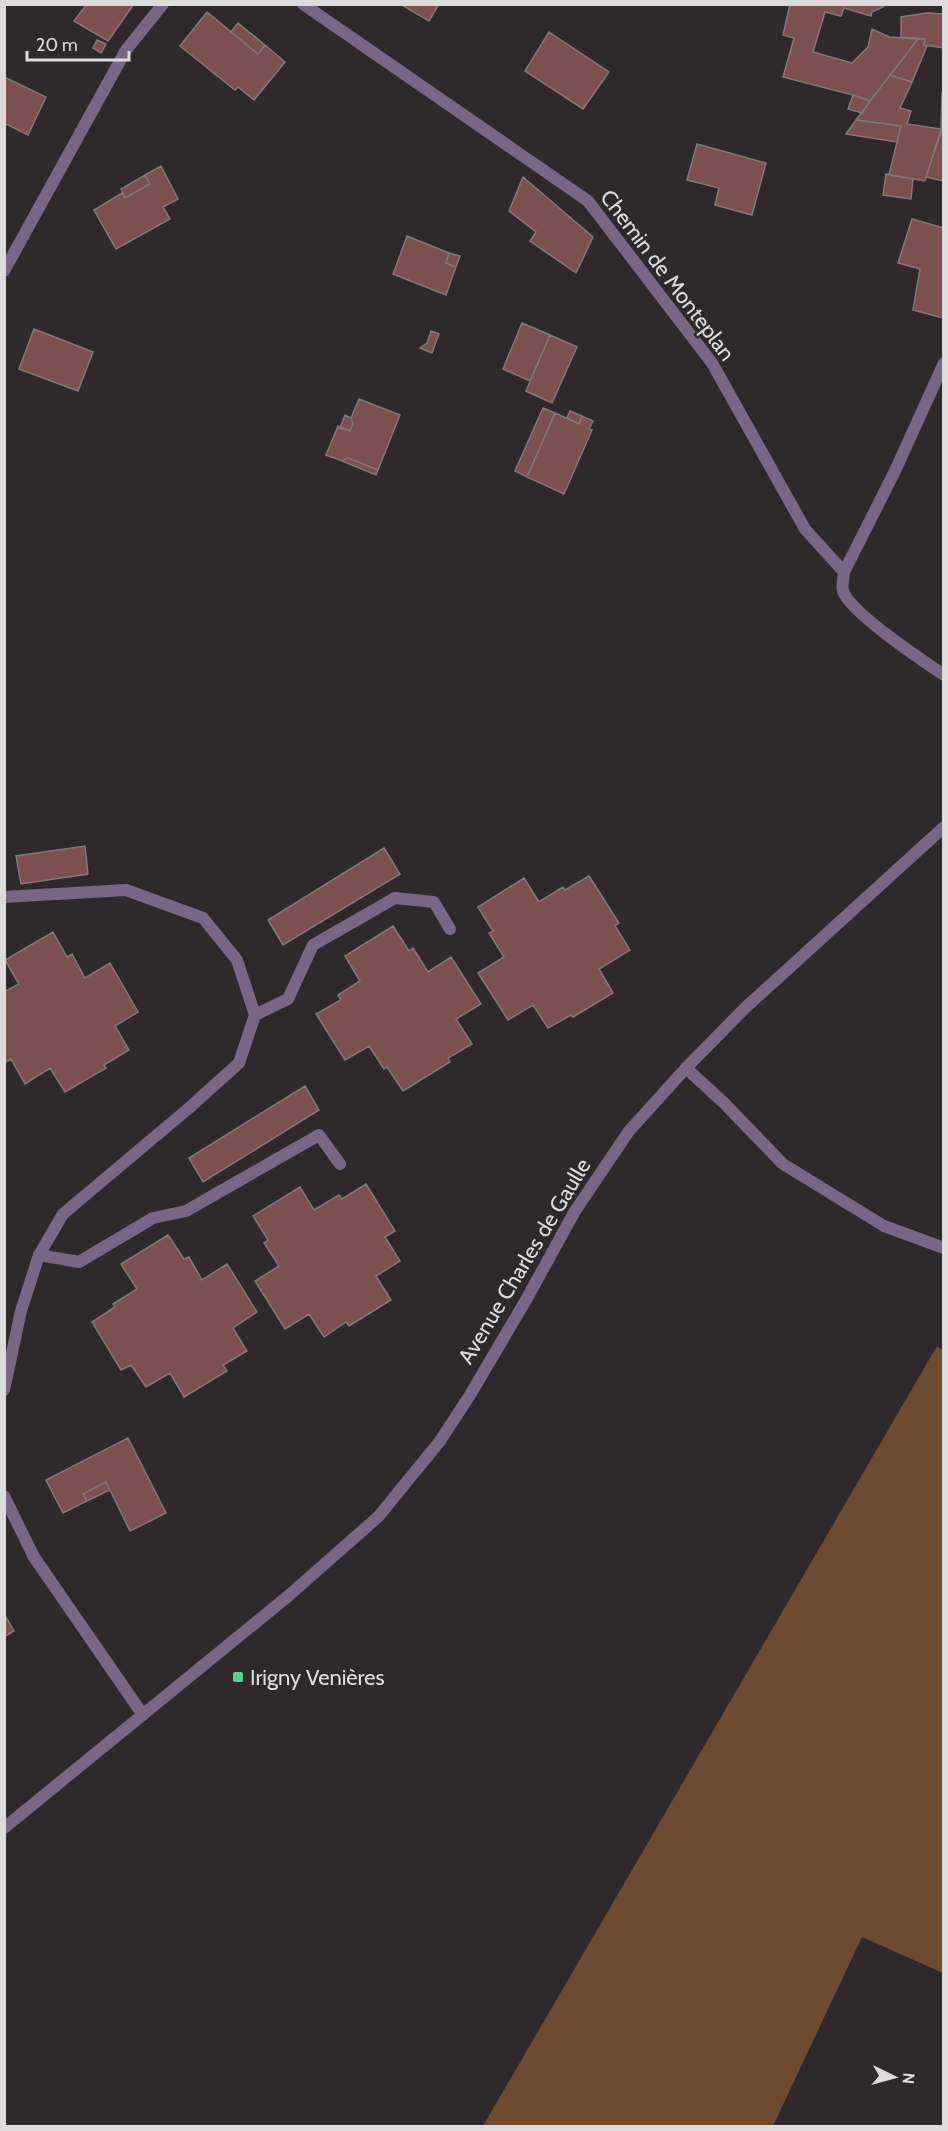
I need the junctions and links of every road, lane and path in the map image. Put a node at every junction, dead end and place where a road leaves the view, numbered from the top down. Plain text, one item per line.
1 (163, 4) edge
2 (303, 4) edge
3 (4, 271) edge
4 (944, 363) edge
5 (844, 572) junction
6 (944, 675) edge
7 (944, 827) edge
8 (4, 897) edge
9 (450, 930) dead end
10 (255, 1015) junction
11 (686, 1068) junction
12 (340, 1164) dead end
13 (944, 1248) edge
14 (39, 1255) junction
15 (4, 1390) edge
16 (5, 1498) edge
17 (143, 1715) junction
18 (4, 1827) edge

1 - 3 street
2 - 5 street, Chemin de Monteplan
4 - 5 street
5 - 6 street
7 - 11 street, Avenue Charles de Gaulle
8 - 10 street
9 - 10 street
10 - 14 street
11 - 13 street
11 - 17 street, Avenue Charles de Gaulle
12 - 14 street
14 - 15 street
16 - 17 street
17 - 18 street, Avenue Charles de Gaulle

